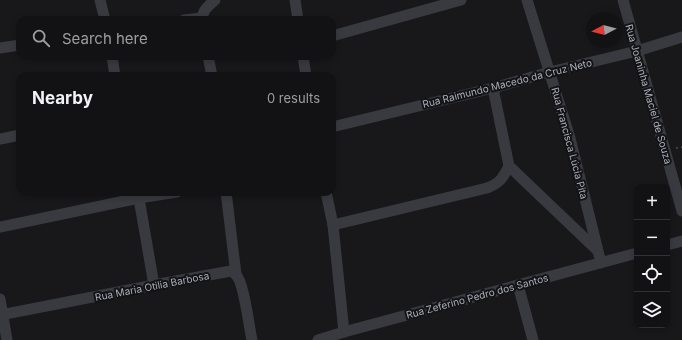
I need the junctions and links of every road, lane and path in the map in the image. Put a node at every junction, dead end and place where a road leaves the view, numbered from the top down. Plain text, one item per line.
1 (100, 0) edge
2 (215, 0) edge
3 (295, 0) edge
4 (461, 0) edge
5 (527, 0) edge
6 (623, 0) edge
7 (104, 16) edge
8 (202, 16) edge
9 (297, 16) edge
10 (336, 35) edge
11 (682, 37) edge
12 (16, 46) edge
13 (0, 48) edge
14 (638, 50) junction
15 (113, 60) edge
16 (209, 60) edge
17 (304, 60) edge
18 (114, 72) edge
19 (211, 72) edge
20 (305, 72) edge
21 (550, 72) junction
22 (493, 88) junction
23 (336, 126) edge
24 (16, 136) edge
25 (0, 139) edge
26 (509, 166) junction
27 (134, 196) edge
28 (138, 196) edge
29 (226, 196) edge
30 (327, 196) edge
31 (682, 211) edge
32 (333, 225) junction
33 (0, 227) edge
34 (682, 241) edge
35 (670, 244) edge
36 (597, 250) junction
37 (634, 254) edge
38 (601, 263) junction
39 (236, 274) junction
40 (154, 285) junction
41 (518, 285) junction
42 (0, 300) edge
43 (1, 315) edge
44 (344, 332) junction
45 (7, 340) edge
46 (252, 340) edge
47 (318, 340) edge
48 (533, 340) edge

1 - 7 street
2 - 8 street
3 - 9 street
4 - 10 street
5 - 21 street, Rua Francisca Lúcia Pita
6 - 14 street, Rua Joaninha Maciel de Souza
11 - 14 street, Rua Raimundo Macedo da Cruz Neto
12 - 13 street
14 - 21 street, Rua Raimundo Macedo da Cruz Neto
14 - 31 street, Rua Joaninha Maciel de Souza
15 - 18 street
16 - 19 street
17 - 20 street
21 - 22 street, Rua Raimundo Macedo da Cruz Neto
21 - 36 street, Rua Francisca Lúcia Pita
22 - 23 street, Rua Raimundo Macedo da Cruz Neto
22 - 26 street
24 - 25 street
26 - 32 street
26 - 36 street
27 - 33 street
28 - 40 street
29 - 39 street
30 - 32 street
32 - 44 street
34 - 35 street
36 - 38 street, Rua Francisca Lúcia Pita
37 - 38 street, Rua Zeferino Pedro dos Santos
38 - 41 street, Rua Zeferino Pedro dos Santos
39 - 40 street, Rua Maria Otilia Barbosa
39 - 46 street
40 - 43 street, Rua Maria Otilia Barbosa
41 - 44 street, Rua Zeferino Pedro dos Santos
41 - 48 street
42 - 43 street
43 - 45 street
44 - 47 street, Rua Zeferino Pedro dos Santos

